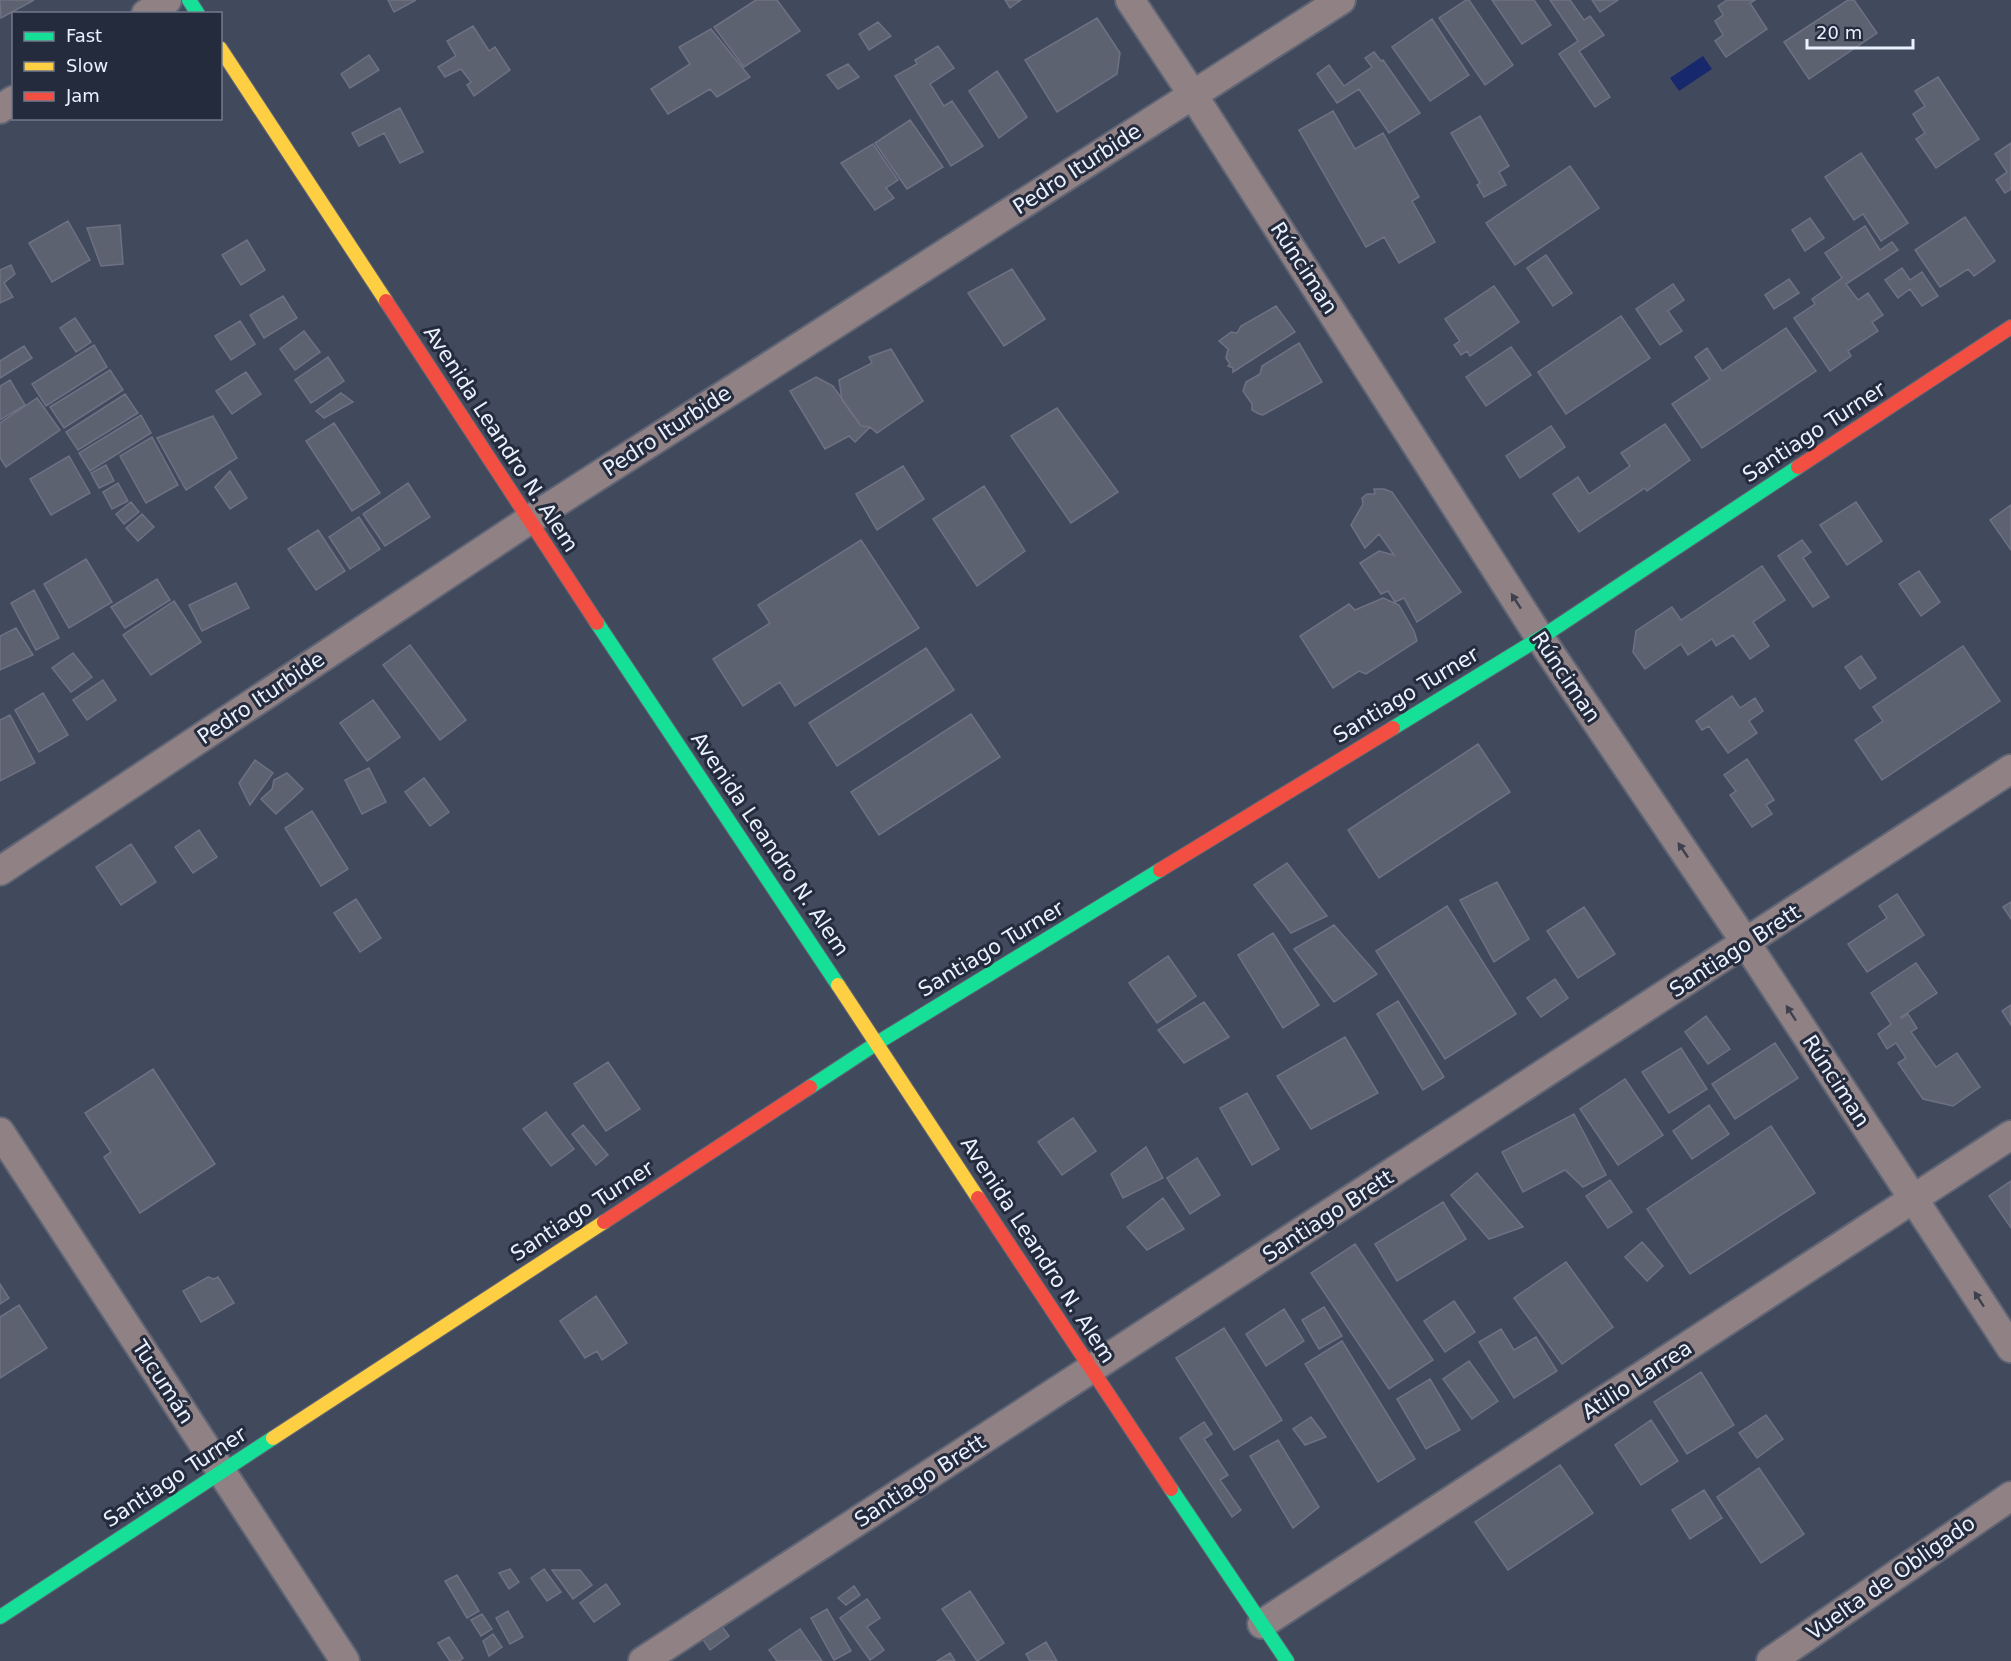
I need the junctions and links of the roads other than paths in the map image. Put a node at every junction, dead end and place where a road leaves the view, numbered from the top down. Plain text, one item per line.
1 (167, 0) edge
2 (1130, 0) edge
3 (1341, 0) edge
4 (149, 12) edge
5 (222, 51) edge
6 (1193, 95) junction
7 (2011, 327) edge
8 (529, 519) junction
9 (1540, 638) junction
10 (2011, 769) edge
11 (0, 871) edge
12 (1746, 944) junction
13 (877, 1043) junction
14 (0, 1132) edge
15 (2011, 1135) edge
16 (1913, 1199) junction
17 (2011, 1347) edge
18 (1091, 1370) junction
19 (222, 1472) junction
20 (2011, 1496) edge
21 (0, 1617) edge
22 (1262, 1624) junction
23 (345, 1661) edge
24 (643, 1661) edge
25 (1287, 1661) edge
26 (1771, 1661) edge

1 - 4 street
2 - 6 street, Rúnciman
3 - 6 street, Pedro Iturbide
5 - 8 street, Avenida Leandro N. Alem
6 - 8 street, Pedro Iturbide
9 -> 6 street, Rúnciman
7 - 9 street, Santiago Turner
8 - 11 street, Pedro Iturbide
8 - 13 street, Avenida Leandro N. Alem
12 -> 9 street, Rúnciman
9 - 13 street, Santiago Turner
10 - 12 street, Santiago Brett
16 -> 12 street, Rúnciman
12 - 18 street, Santiago Brett
13 - 18 street, Avenida Leandro N. Alem
13 - 19 street, Santiago Turner
14 - 19 street, Tucumán
15 - 16 street, Atilio Larrea
17 -> 16 street, Rúnciman
16 - 22 street, Atilio Larrea
18 - 22 street, Avenida Leandro N. Alem
18 - 24 street, Santiago Brett
19 - 21 street, Santiago Turner
19 - 23 street, Tucumán
20 - 26 street, Vuelta de Obligado
22 - 25 street, Avenida Leandro N. Alem

